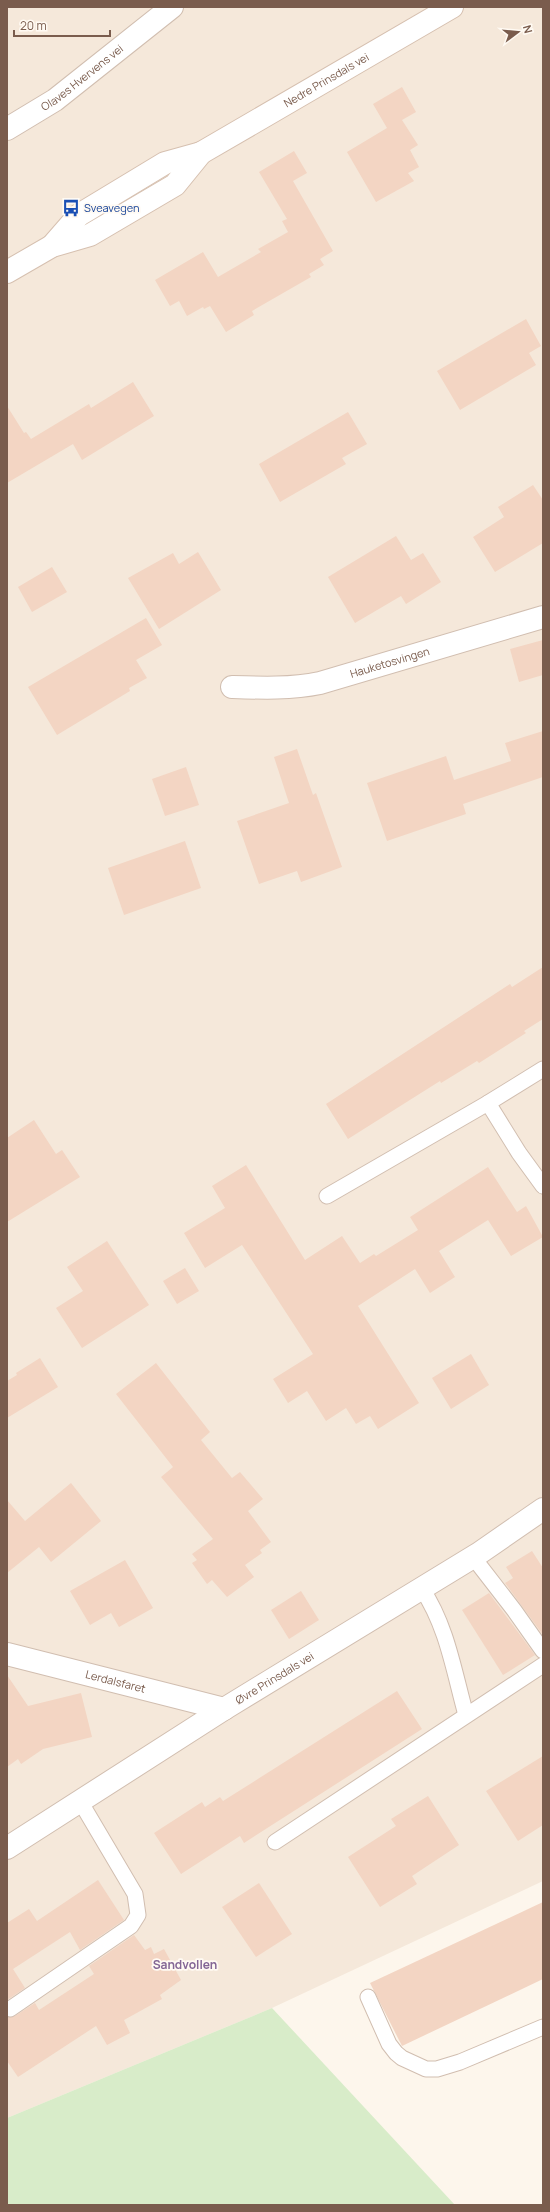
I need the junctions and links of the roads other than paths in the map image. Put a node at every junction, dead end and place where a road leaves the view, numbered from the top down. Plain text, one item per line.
1 (172, 7) edge
2 (452, 7) edge
3 (7, 129) edge
4 (7, 272) edge
5 (543, 617) edge
6 (232, 687) dead end
7 (543, 1069) edge
8 (488, 1103) junction
9 (543, 1186) edge
10 (327, 1196) dead end
11 (543, 1509) edge
12 (472, 1557) junction
13 (422, 1589) junction
14 (543, 1650) edge
15 (7, 1654) edge
16 (543, 1665) edge
17 (224, 1709) junction
18 (466, 1715) junction
19 (80, 1801) junction
20 (275, 1842) dead end
21 (7, 1848) edge
22 (368, 1997) dead end
23 (10, 2009) dead end
24 (543, 2027) edge

1 - 3 street, Olaves Hvervens vei
2 - 4 street, Nedre Prinsdals vei
5 - 6 street, Hauketosvingen
7 - 8 lane
8 - 9 lane
8 - 10 lane
11 - 12 street, Øvre Prinsdals vei
12 - 13 street, Øvre Prinsdals vei
12 - 14 lane
13 - 17 street, Øvre Prinsdals vei
13 - 18 lane
15 - 17 street, Lerdalsfaret
16 - 18 lane
17 - 19 street, Øvre Prinsdals vei
18 - 20 lane
19 - 21 street, Øvre Prinsdals vei
19 - 23 lane
22 - 24 lane

